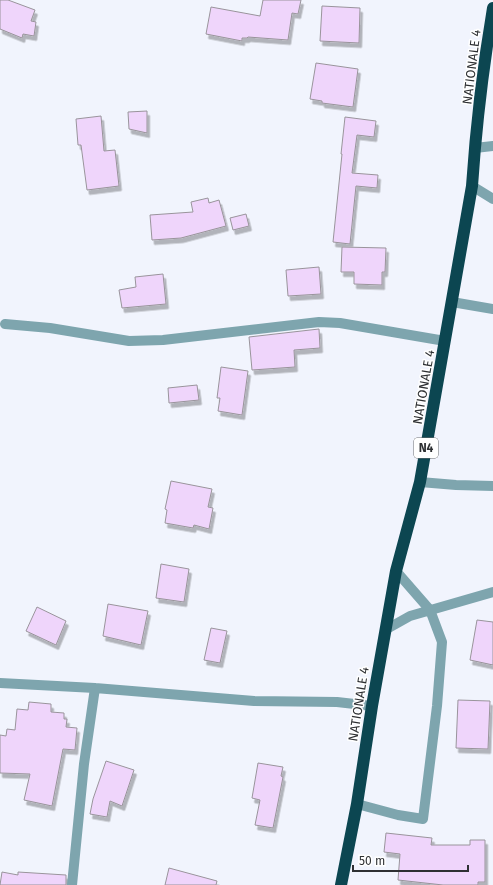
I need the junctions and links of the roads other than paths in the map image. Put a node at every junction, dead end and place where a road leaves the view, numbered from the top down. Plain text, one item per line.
1 (493, 8) edge
2 (493, 146) edge
3 (475, 148) junction
4 (472, 186) junction
5 (493, 199) edge
6 (452, 302) junction
7 (493, 309) edge
8 (5, 324) dead end
9 (445, 341) junction
10 (420, 482) junction
11 (493, 486) edge
12 (396, 571) junction
13 (493, 592) edge
14 (430, 610) junction
15 (385, 630) junction
16 (0, 683) edge
17 (95, 688) junction
18 (372, 706) junction
19 (357, 804) junction
20 (72, 885) edge
21 (341, 885) edge

1 - 3 highway, NATIONALE 4 / N4
2 - 3 street
3 - 4 highway, NATIONALE 4 / N4
4 - 5 street
4 - 6 highway, NATIONALE 4 / N4
6 - 7 street
6 - 9 highway, NATIONALE 4 / N4
8 - 9 street
9 - 10 highway, NATIONALE 4 / N4
10 - 11 street
10 - 12 highway, NATIONALE 4 / N4
12 - 14 street
12 - 15 highway, NATIONALE 4 / N4
13 - 14 street
14 - 15 street
14 - 19 street
15 - 18 highway, NATIONALE 4 / N4
16 - 17 street
17 - 18 street
17 - 20 street
18 - 19 highway, NATIONALE 4 / N4
19 - 21 highway, NATIONALE 4 / N4

